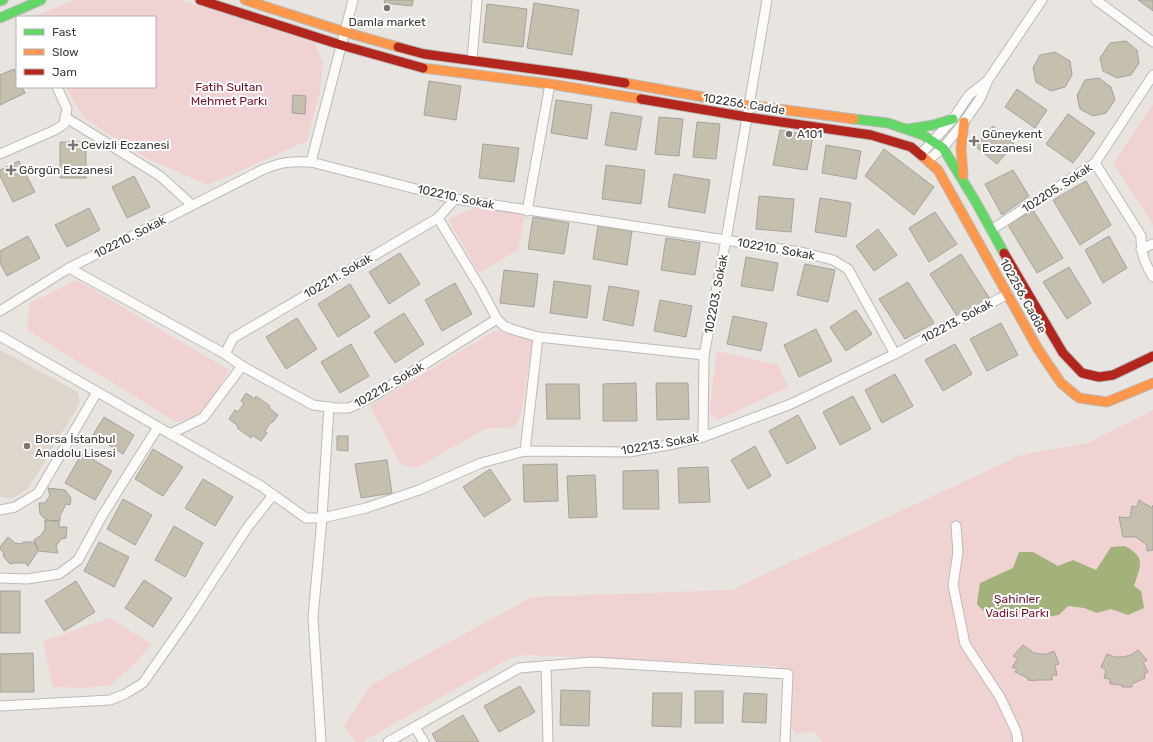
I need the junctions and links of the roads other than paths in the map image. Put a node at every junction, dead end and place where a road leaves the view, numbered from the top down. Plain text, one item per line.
1 (3, 0) edge
2 (41, 0) edge
3 (200, 0) edge
4 (245, 0) edge
5 (353, 0) edge
6 (477, 0) edge
7 (767, 0) edge
8 (1042, 0) edge
9 (1096, 0) edge
10 (0, 1) edge
11 (21, 13) edge
12 (0, 18) edge
13 (345, 32) junction
14 (1153, 42) edge
15 (342, 45) junction
16 (472, 60) junction
17 (1153, 75) edge
18 (988, 80) junction
19 (550, 84) junction
20 (57, 88) edge
21 (748, 105) junction
22 (65, 117) junction
23 (747, 117) junction
24 (953, 119) junction
25 (964, 122) junction
26 (905, 129) junction
27 (934, 141) junction
28 (943, 148) junction
29 (0, 154) edge
30 (925, 157) junction
31 (312, 162) junction
32 (1095, 163) junction
33 (965, 185) junction
34 (455, 199) junction
35 (192, 205) junction
36 (527, 211) junction
37 (438, 218) junction
38 (991, 230) junction
39 (726, 240) junction
40 (1153, 244) edge
41 (1141, 248) junction
42 (69, 268) junction
43 (1153, 276) edge
44 (1008, 294) junction
45 (0, 311) edge
46 (497, 320) junction
47 (0, 336) edge
48 (538, 337) junction
49 (225, 354) junction
50 (704, 354) junction
51 (895, 354) junction
52 (1153, 356) edge
53 (242, 366) junction
54 (1153, 383) edge
55 (97, 392) junction
56 (329, 407) junction
57 (158, 427) junction
58 (170, 434) junction
59 (703, 437) junction
60 (525, 451) junction
61 (273, 496) junction
62 (0, 510) edge
63 (322, 518) junction
64 (956, 526) dead end
65 (0, 578) edge
66 (546, 666) junction
67 (0, 706) edge
68 (415, 727) junction
69 (321, 742) edge
70 (388, 742) edge
71 (424, 742) edge
72 (548, 742) edge
73 (785, 742) edge
74 (1018, 742) edge

1 - 10 street
2 - 11 street
3 - 15 street, 102256. Cadde
4 - 13 street, 102256. Cadde
5 - 13 street
6 - 16 street
7 - 21 street, 102203. Sokak
8 - 18 street
9 - 14 street
11 - 12 street
13 - 15 street
13 - 16 street, 102256. Cadde
15 - 19 street, 102256. Cadde
15 - 31 street
16 - 21 street, 102256. Cadde
17 - 32 street, 102205. Sokak
18 - 24 street
18 - 25 street
19 - 23 street, 102256. Cadde
19 - 36 street
20 - 22 street
21 - 23 street, 102203. Sokak
21 - 26 street, 102256. Cadde
22 - 29 street
22 - 35 street
23 - 30 street, 102256. Cadde
23 - 39 street, 102203. Sokak
24 - 26 street
24 - 27 street
25 - 28 street
25 - 33 street
26 - 27 street, 102256. Cadde
27 - 28 street, 102256. Cadde
27 - 30 street
28 - 30 street
28 - 33 street, 102256. Cadde
30 - 44 street, 102256. Cadde
31 - 34 street, 102210. Sokak
31 - 35 street, 102210. Sokak
32 - 38 street, 102205. Sokak
32 - 41 street
33 - 38 street, 102256. Cadde
34 - 36 street, 102210. Sokak
34 - 37 street, 102211. Sokak
35 - 42 street, 102210. Sokak
36 - 39 street, 102210. Sokak
37 - 46 street
37 - 49 street, 102211. Sokak
38 - 52 street, 102256. Cadde
39 - 50 street, 102203. Sokak
39 - 51 street, 102210. Sokak
40 - 41 street
41 - 43 street
42 - 45 street, 102210. Sokak
42 - 49 street, 102212. Sokak
44 - 51 street, 102213. Sokak
44 - 54 street, 102256. Cadde
46 - 48 street
46 - 56 street, 102212. Sokak
47 - 55 street, 102213. Sokak
48 - 50 street
48 - 60 street
49 - 53 street, 102212. Sokak
50 - 59 street, 102203. Sokak
51 - 59 street, 102213. Sokak
53 - 56 street, 102212. Sokak
53 - 58 street
55 - 57 street, 102213. Sokak
55 - 62 street
56 - 63 street
57 - 58 street, 102213. Sokak
57 - 65 street
58 - 61 street, 102213. Sokak
59 - 60 street, 102213. Sokak
60 - 63 street, 102213. Sokak
61 - 63 street, 102213. Sokak
61 - 67 street
63 - 69 street
64 - 74 street
66 - 68 street
66 - 72 street
66 - 73 street
68 - 70 street
68 - 71 street

